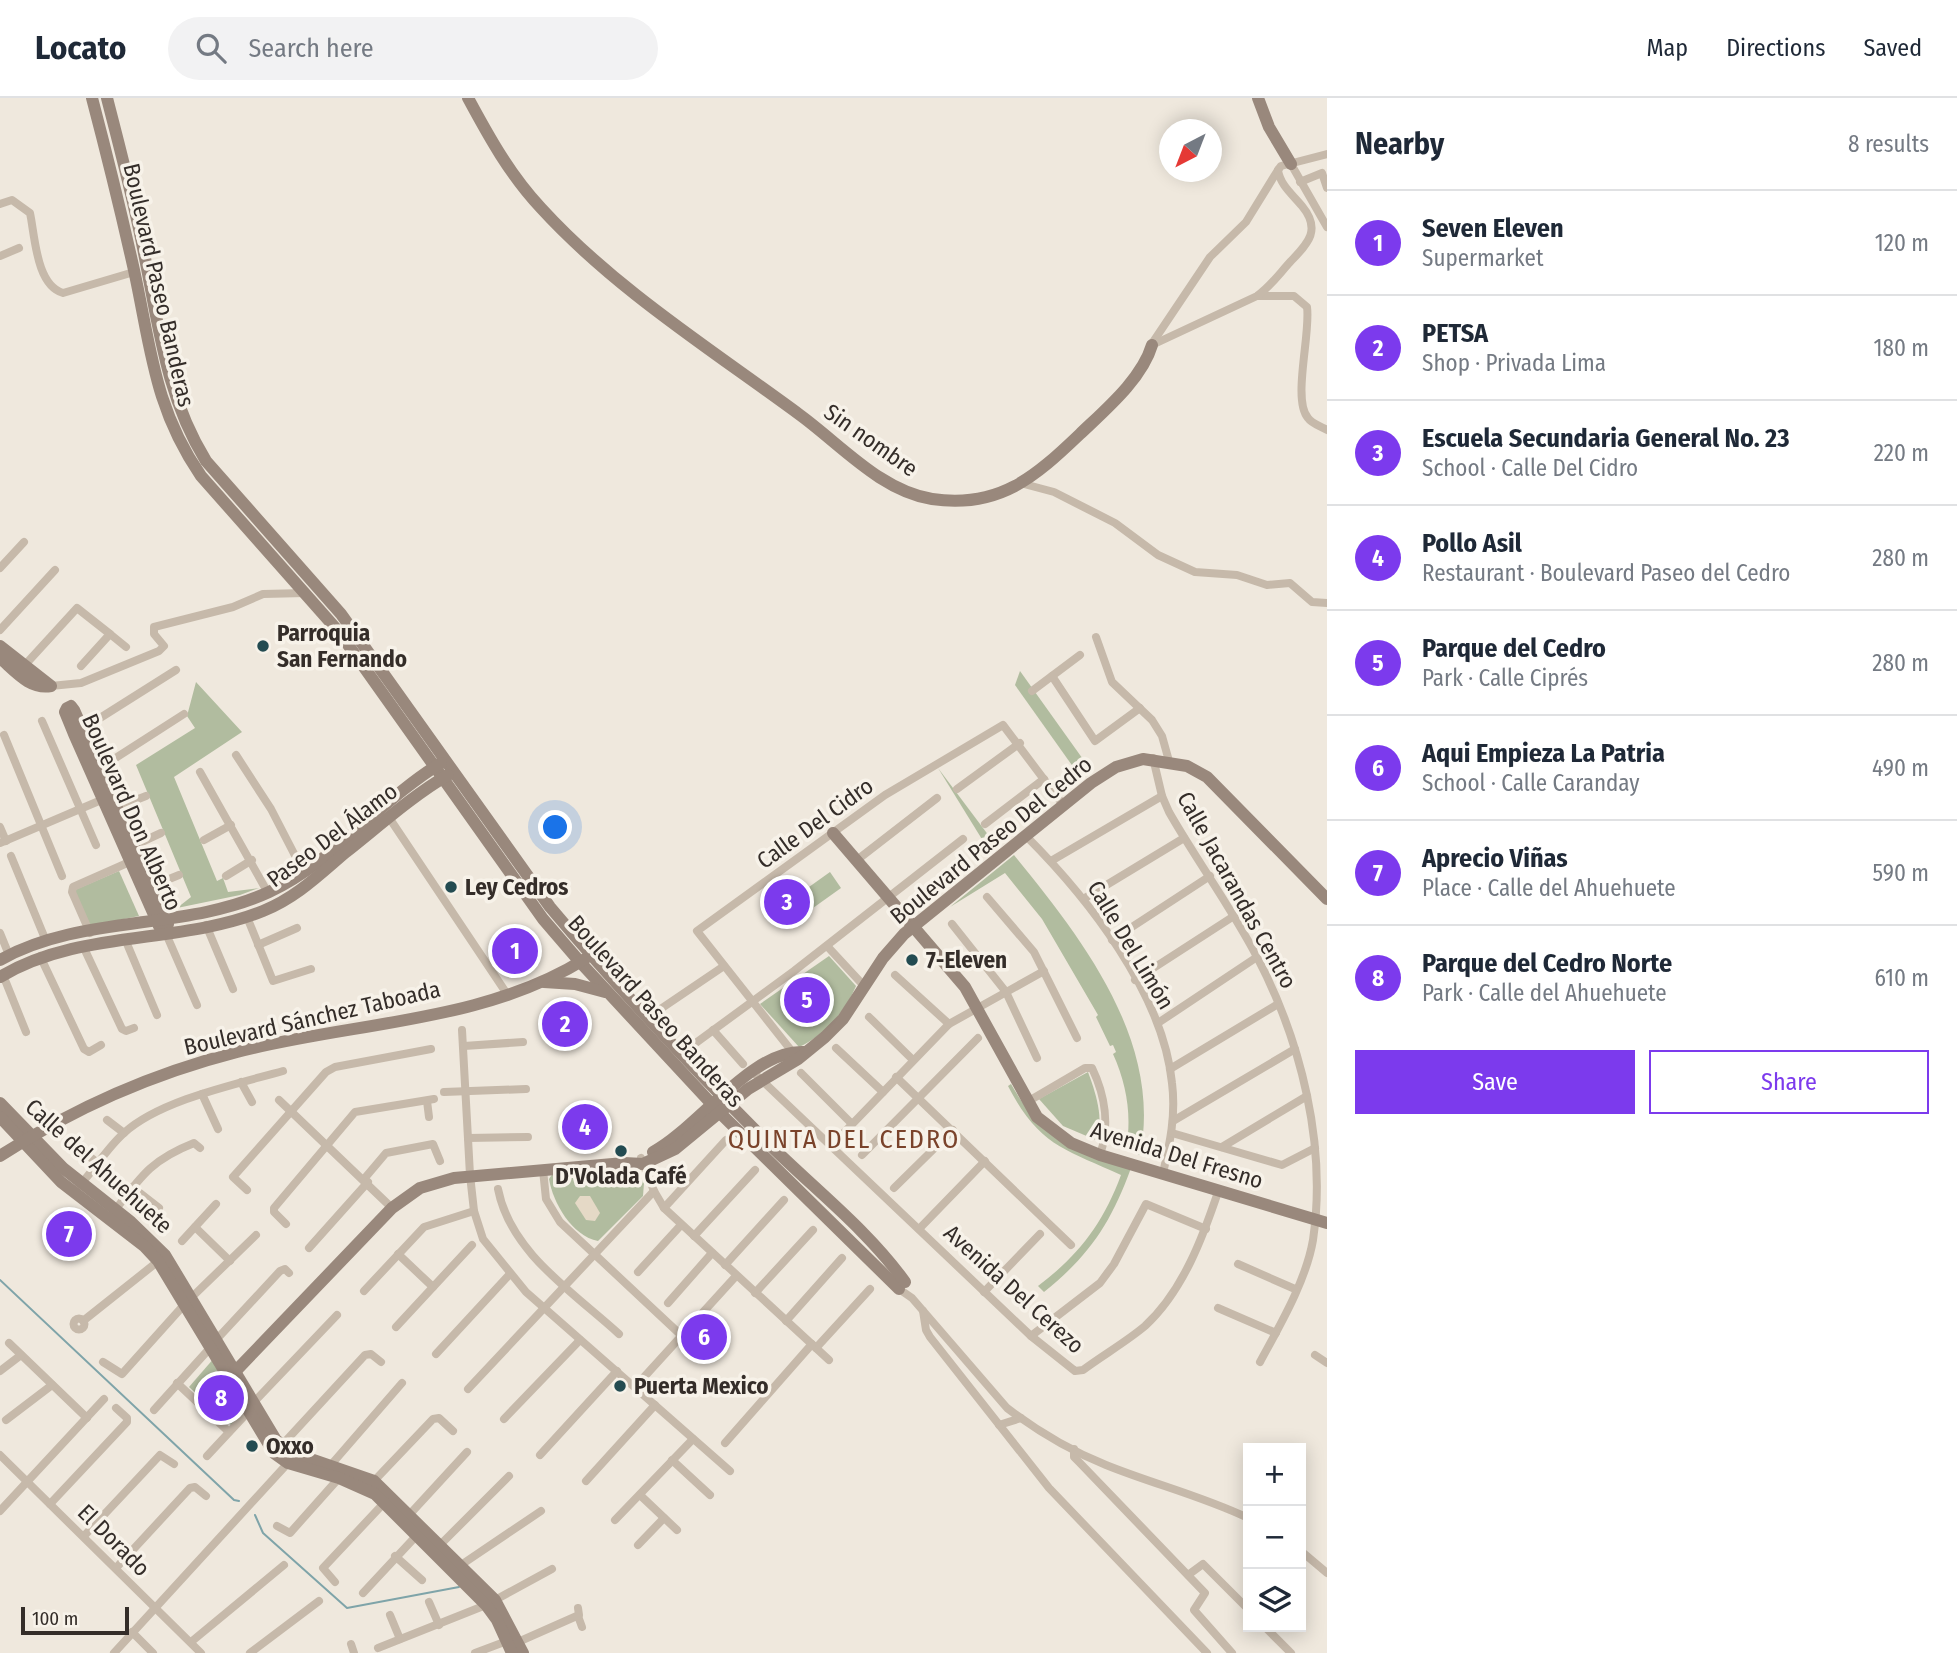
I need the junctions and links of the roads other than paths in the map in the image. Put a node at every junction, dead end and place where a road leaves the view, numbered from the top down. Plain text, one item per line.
1 (92, 98) edge
2 (107, 98) edge
3 (468, 98) edge
4 (1258, 98) edge
5 (117, 138) junction
6 (104, 142) junction
7 (1327, 154) edge
8 (1291, 163) junction
9 (1278, 170) junction
10 (1300, 182) junction
11 (1327, 188) edge
12 (0, 204) edge
13 (1327, 227) edge
14 (19, 248) dead end
15 (0, 256) edge
16 (134, 272) junction
17 (1257, 296) junction
18 (1152, 345) junction
19 (1327, 430) edge
20 (1024, 484) junction
21 (24, 542) dead end
22 (0, 568) edge
23 (55, 570) dead end
24 (304, 593) junction
25 (1327, 603) edge
26 (0, 630) edge
27 (110, 634) junction
28 (1096, 637) dead end
29 (0, 646) edge
30 (126, 647) dead end
31 (1080, 655) dead end
32 (0, 658) edge
33 (24, 666) junction
34 (81, 666) dead end
35 (176, 670) dead end
36 (1052, 676) junction
37 (51, 685) junction
38 (1032, 691) dead end
39 (1140, 708) junction
40 (184, 714) dead end
41 (42, 721) dead end
42 (78, 732) junction
43 (4, 735) dead end
44 (1020, 744) junction
45 (236, 755) dead end
46 (1153, 758) junction
47 (1169, 761) junction
48 (439, 764) junction
49 (100, 768) junction
50 (200, 772) dead end
51 (447, 775) junction
52 (1044, 779) junction
53 (957, 789) dead end
54 (146, 796) dead end
55 (1162, 796) junction
56 (937, 798) dead end
57 (111, 801) junction
58 (1064, 806) junction
59 (81, 807) junction
60 (386, 813) junction
61 (985, 824) dead end
62 (41, 825) junction
63 (231, 825) junction
64 (0, 827) edge
65 (161, 833) dead end
66 (833, 833) junction
67 (1026, 836) junction
68 (1184, 838) junction
69 (963, 839) dead end
70 (204, 840) dead end
71 (3, 842) edge
72 (96, 845) dead end
73 (135, 845) junction
74 (11, 856) dead end
75 (135, 860) junction
76 (252, 860) junction
77 (857, 860) junction
78 (1051, 861) junction
79 (322, 865) junction
80 (303, 871) junction
81 (62, 876) dead end
82 (179, 876) dead end
83 (226, 876) dead end
84 (1210, 876) junction
85 (310, 883) junction
86 (152, 886) junction
87 (268, 892) junction
88 (987, 897) dead end
89 (1085, 898) junction
90 (889, 899) junction
91 (1327, 899) edge
92 (247, 916) junction
93 (1234, 916) junction
94 (206, 925) junction
95 (952, 925) dead end
96 (913, 926) junction
97 (164, 928) junction
98 (297, 928) dead end
99 (0, 933) edge
100 (125, 939) junction
101 (560, 939) junction
102 (46, 940) junction
103 (1112, 940) junction
104 (89, 941) junction
105 (258, 945) junction
106 (827, 946) junction
107 (40, 956) junction
108 (4, 957) edge
109 (1257, 957) junction
110 (586, 959) junction
111 (724, 966) junction
112 (312, 968) dead end
113 (1044, 971) junction
114 (895, 975) dead end
115 (1, 976) edge
116 (540, 981) junction
117 (1135, 981) junction
118 (865, 987) junction
119 (233, 989) dead end
120 (1006, 992) junction
121 (507, 994) junction
122 (610, 994) junction
123 (752, 1002) junction
124 (1278, 1004) junction
125 (197, 1005) dead end
126 (976, 1007) junction
127 (662, 1008) dead end
128 (157, 1016) dead end
129 (869, 1017) dead end
130 (1158, 1023) junction
131 (949, 1024) junction
132 (134, 1028) dead end
133 (461, 1030) dead end
134 (713, 1030) junction
135 (26, 1032) dead end
136 (978, 1038) dead end
137 (1077, 1038) dead end
138 (523, 1042) dead end
139 (101, 1045) dead end
140 (693, 1045) dead end
141 (464, 1046) junction
142 (836, 1048) dead end
143 (430, 1049) dead end
144 (1295, 1049) junction
145 (798, 1054) junction
146 (1037, 1058) dead end
147 (914, 1060) junction
148 (1170, 1069) junction
149 (283, 1071) dead end
150 (757, 1072) junction
151 (801, 1073) dead end
152 (897, 1077) junction
153 (241, 1083) junction
154 (526, 1089) dead end
155 (444, 1092) dead end
156 (465, 1092) junction
157 (883, 1092) junction
158 (202, 1094) junction
159 (1307, 1096) junction
160 (920, 1098) junction
161 (279, 1100) dead end
162 (252, 1102) dead end
163 (1027, 1102) junction
164 (0, 1103) edge
165 (721, 1105) junction
166 (292, 1110) junction
167 (0, 1117) edge
168 (429, 1117) dead end
169 (107, 1120) dead end
170 (1173, 1121) junction
171 (852, 1124) junction
172 (218, 1129) dead end
173 (953, 1130) junction
174 (124, 1133) junction
175 (1172, 1133) junction
176 (17, 1134) edge
177 (528, 1137) dead end
178 (468, 1138) junction
179 (726, 1140) dead end
180 (330, 1145) junction
181 (832, 1145) junction
182 (76, 1146) dead end
183 (1222, 1147) junction
184 (200, 1148) dead end
185 (1315, 1148) junction
186 (1100, 1154) junction
187 (862, 1155) dead end
188 (0, 1156) edge
189 (440, 1161) dead end
190 (640, 1161) junction
191 (985, 1161) junction
192 (99, 1164) junction
193 (543, 1170) junction
194 (755, 1170) dead end
195 (1163, 1173) junction
196 (470, 1175) junction
197 (366, 1180) junction
198 (132, 1187) junction
199 (78, 1188) junction
200 (894, 1188) dead end
201 (498, 1189) dead end
202 (1219, 1189) junction
203 (247, 1190) dead end
204 (654, 1191) junction
205 (784, 1200) dead end
206 (216, 1204) dead end
207 (159, 1208) dead end
208 (392, 1208) junction
209 (664, 1208) junction
210 (474, 1211) junction
211 (113, 1214) junction
212 (1321, 1221) edge
213 (286, 1224) dead end
214 (681, 1225) junction
215 (195, 1227) junction
216 (919, 1229) junction
217 (1206, 1229) junction
218 (813, 1230) dead end
219 (1040, 1234) dead end
220 (256, 1235) dead end
221 (694, 1237) junction
222 (181, 1241) dead end
223 (472, 1245) dead end
224 (1071, 1245) dead end
225 (309, 1248) dead end
226 (712, 1253) junction
227 (398, 1254) junction
228 (594, 1254) junction
229 (162, 1258) junction
230 (842, 1258) dead end
231 (229, 1261) junction
232 (1238, 1264) dead end
233 (725, 1265) junction
234 (638, 1272) dead end
235 (289, 1273) dead end
236 (509, 1275) junction
237 (736, 1276) junction
238 (565, 1285) junction
239 (902, 1286) joint
240 (433, 1287) junction
241 (870, 1289) dead end
242 (1295, 1289) junction
243 (365, 1292) dead end
244 (985, 1292) junction
245 (755, 1293) junction
246 (188, 1301) junction
247 (668, 1303) dead end
248 (544, 1308) junction
249 (1218, 1308) dead end
250 (923, 1311) junction
251 (337, 1315) dead end
252 (83, 1321) dead end
253 (786, 1321) junction
254 (396, 1327) dead end
255 (1276, 1333) junction
256 (619, 1334) dead end
257 (682, 1336) junction
258 (1031, 1336) junction
259 (580, 1340) junction
260 (9, 1343) dead end
261 (213, 1344) junction
262 (813, 1346) junction
263 (436, 1353) dead end
264 (21, 1354) junction
265 (1315, 1355) dead end
266 (829, 1360) dead end
267 (103, 1362) dead end
268 (381, 1362) dead end
269 (1260, 1362) dead end
270 (1327, 1363) edge
271 (0, 1371) edge
272 (617, 1371) junction
273 (232, 1375) junction
274 (177, 1383) junction
275 (402, 1383) dead end
276 (52, 1384) junction
277 (635, 1387) junction
278 (468, 1389) dead end
279 (104, 1399) dead end
280 (654, 1405) junction
281 (251, 1407) junction
282 (116, 1408) dead end
283 (154, 1410) dead end
284 (87, 1418) junction
285 (1021, 1418) junction
286 (504, 1419) dead end
287 (6, 1420) dead end
288 (999, 1425) junction
289 (453, 1430) dead end
290 (229, 1432) junction
291 (693, 1439) junction
292 (725, 1443) dead end
293 (282, 1445) junction
294 (1074, 1449) junction
295 (467, 1452) dead end
296 (540, 1455) dead end
297 (207, 1456) dead end
298 (1, 1459) edge
299 (672, 1460) junction
300 (288, 1463) junction
301 (174, 1464) dead end
302 (330, 1466) junction
303 (730, 1471) dead end
304 (509, 1476) dead end
305 (339, 1478) junction
306 (374, 1481) junction
307 (586, 1481) dead end
308 (27, 1483) junction
309 (640, 1495) junction
310 (710, 1495) dead end
311 (206, 1496) dead end
312 (384, 1503) junction
313 (50, 1504) junction
314 (0, 1511) edge
315 (541, 1511) dead end
316 (410, 1514) junction
317 (1243, 1516) edge
318 (664, 1518) junction
319 (615, 1520) dead end
320 (277, 1526) dead end
321 (677, 1530) dead end
322 (420, 1532) junction
323 (84, 1536) junction
324 (441, 1544) junction
325 (638, 1545) dead end
326 (1306, 1555) edge
327 (395, 1556) junction
328 (284, 1565) dead end
329 (461, 1565) junction
330 (116, 1568) junction
331 (552, 1569) dead end
332 (1327, 1573) edge
333 (1188, 1575) junction
334 (422, 1580) dead end
335 (335, 1582) dead end
336 (363, 1593) dead end
337 (319, 1601) dead end
338 (429, 1602) dead end
339 (491, 1602) junction
340 (1243, 1604) edge
341 (155, 1608) junction
342 (390, 1615) dead end
343 (439, 1625) junction
344 (582, 1627) dead end
345 (132, 1632) junction
346 (1270, 1632) edge
347 (400, 1639) junction
348 (191, 1642) junction
349 (515, 1647) edge
350 (377, 1648) dead end
351 (114, 1653) edge
352 (153, 1653) edge
353 (201, 1653) edge
354 (250, 1653) edge
355 (475, 1653) edge
356 (1207, 1653) edge
357 (1232, 1653) edge
358 (1291, 1653) edge

1 - 6 street, Boulevard Paseo Banderas
2 - 5 street, Boulevard Paseo Banderas
3 - 20 street, Sin nombre
4 - 8 street
5 - 6 street
5 - 48 street, Boulevard Paseo Banderas
6 - 16 street, Boulevard Paseo Banderas
7 - 8 street
8 - 9 street
8 - 10 street
9 - 17 street
9 - 18 street
10 - 11 street
10 - 13 street
12 - 16 street
14 - 15 street
16 - 24 street, Boulevard Paseo Banderas
17 - 18 street
17 - 19 street
18 - 20 street, Sin nombre
20 - 25 street
21 - 22 street
23 - 26 street
24 - 37 street
24 - 48 street, Boulevard Paseo Banderas
27 - 30 street
27 - 33 street
27 - 34 street
28 - 39 street
29 - 33 street
31 - 36 street
32 - 37 street
33 - 37 street
35 - 42 street
36 - 38 street
36 - 39 street
39 - 47 street
40 - 49 street
41 - 59 street
42 - 49 street, Boulevard Don Alberto
42 - 57 street, Boulevard Don Alberto
43 - 62 street
44 - 52 street, Calle Del Cidro
44 - 53 street
44 - 66 street, Calle Del Cidro
45 - 80 street
46 - 47 street, Boulevard Paseo Del Cedro
46 - 55 street, Calle Jacarandas Centro
46 - 58 street, Boulevard Paseo Del Cedro
47 - 91 street, Boulevard Paseo Del Cedro
48 - 51 street, Boulevard Paseo Banderas
48 - 60 street, Paseo Del Álamo
49 - 57 street, Boulevard Don Alberto
50 - 63 street
51 - 60 street, Paseo Del Álamo
51 - 101 street, Boulevard Paseo Banderas
51 - 110 street, Boulevard Paseo Banderas
52 - 58 street, Calle Del Cidro
52 - 61 street
54 - 57 street
55 - 68 street, Calle Jacarandas Centro
55 - 78 street
56 - 77 street
57 - 59 street
57 - 73 street, Boulevard Don Alberto
57 - 75 street, Boulevard Don Alberto
58 - 67 street, Boulevard Paseo Del Cedro
59 - 62 street
59 - 72 street
60 - 79 street, Paseo Del Álamo
60 - 121 street
62 - 71 street
62 - 81 street
63 - 70 street
63 - 76 street
64 - 71 street
65 - 73 street
66 - 77 street, Avenida Del Fresno
66 - 111 street, Calle Del Cidro
67 - 78 street, Calle Del Limón
67 - 96 street, Boulevard Paseo Del Cedro
68 - 84 street, Calle Jacarandas Centro
68 - 89 street
69 - 90 street
73 - 75 street, Boulevard Don Alberto
74 - 102 street
75 - 86 street, Boulevard Don Alberto
75 - 97 street, Boulevard Don Alberto
75 - 104 street
76 - 83 street
76 - 87 street
77 - 90 street, Avenida Del Fresno
78 - 89 street, Calle Del Limón
79 - 80 street, Paseo Del Álamo
79 - 85 street, Paseo Del Álamo
80 - 85 street
80 - 87 street, Paseo Del Álamo
82 - 86 street
84 - 93 street, Calle Jacarandas Centro
84 - 103 street
85 - 92 street, Paseo Del Álamo
86 - 97 street, Boulevard Don Alberto
87 - 97 street, Paseo Del Álamo
88 - 113 street
89 - 103 street, Calle Del Limón
90 - 96 street, Avenida Del Fresno
90 - 106 street
92 - 94 street, Paseo Del Álamo
92 - 105 street
93 - 109 street, Calle Jacarandas Centro
93 - 117 street
94 - 97 street, Paseo Del Álamo
94 - 119 street
95 - 120 street
96 - 118 street, Boulevard Paseo Del Cedro
96 - 126 street, Avenida Del Fresno
97 - 100 street, Paseo Del Álamo
97 - 104 street, Paseo Del Álamo
97 - 125 street
98 - 105 street
99 - 108 street
100 - 104 street, Paseo Del Álamo
100 - 128 street
101 - 110 street, Boulevard Paseo Banderas
101 - 116 street
102 - 104 street, Paseo Del Álamo
102 - 108 street, Paseo Del Álamo
103 - 117 street, Calle Del Limón
104 - 107 street, Paseo Del Álamo
104 - 132 street
105 - 112 street
106 - 118 street
106 - 123 street
107 - 115 street, Paseo Del Álamo
107 - 139 street
109 - 124 street, Calle Jacarandas Centro
109 - 130 street
110 - 116 street, Boulevard Sánchez Taboada
110 - 122 street, Boulevard Paseo Banderas
110 - 165 street, Boulevard Paseo Banderas
111 - 123 street, Calle Del Cidro
111 - 127 street
113 - 120 street
113 - 137 street
114 - 131 street
115 - 135 street
116 - 121 street, Boulevard Sánchez Taboada
116 - 122 street
117 - 130 street, Calle Del Limón
118 - 145 street, Boulevard Paseo Del Cedro
120 - 126 street
120 - 146 street
121 - 176 street, Boulevard Sánchez Taboada
122 - 165 street, Boulevard Paseo Banderas
123 - 134 street
123 - 145 street, Calle Del Cidro
124 - 144 street, Calle Jacarandas Centro
124 - 148 street
126 - 131 street
126 - 163 street, Avenida Del Fresno
129 - 147 street
130 - 148 street, Calle Del Limón
131 - 147 street
133 - 141 street
134 - 140 street
134 - 150 street, Avenida Del Cerezo
136 - 160 street
138 - 141 street
141 - 156 street
142 - 157 street
143 - 166 street
144 - 159 street, Calle Jacarandas Centro
144 - 170 street
145 - 150 street
147 - 152 street
148 - 170 street, Calle Del Limón
149 - 153 street
150 - 165 street
150 - 181 street, Avenida Del Cerezo
151 - 171 street
152 - 157 street
152 - 160 street
153 - 158 street
153 - 162 street
154 - 156 street
155 - 156 street
156 - 178 street
157 - 171 street
158 - 172 street
158 - 174 street
159 - 183 street
159 - 185 street, Calle Jacarandas Centro
160 - 173 street
160 - 187 street
161 - 166 street
163 - 186 street, Avenida Del Fresno
163 - 186 street
164 - 176 street, Calle del Ahuehuete
165 - 190 street
165 - 239 street, Boulevard Paseo Banderas
166 - 180 street
166 - 203 street
167 - 176 street, Calle del Ahuehuete
168 - 180 street
169 - 174 street
170 - 175 street, Calle Del Limón
171 - 181 street
173 - 191 street
173 - 200 street
174 - 192 street
175 - 183 street
175 - 195 street, Calle Del Limón
176 - 188 street, Boulevard Sánchez Taboada
176 - 199 street, Calle del Ahuehuete
177 - 178 street
178 - 196 street
179 - 209 street
180 - 197 street
180 - 213 street
181 - 216 street, Avenida Del Cerezo
182 - 192 street
183 - 185 street
184 - 198 street
185 - 212 street, Calle Jacarandas Centro
186 - 195 street, Avenida Del Fresno
189 - 197 street
190 - 193 street
190 - 204 street
191 - 216 street
191 - 224 street
192 - 199 street
193 - 196 street
193 - 228 street
194 - 221 street
195 - 202 street, Avenida Del Fresno
196 - 208 street
196 - 210 street
197 - 208 street
197 - 225 street
198 - 207 street
198 - 211 street
199 - 211 street, Calle del Ahuehuete
201 - 238 street
202 - 212 street, Avenida Del Fresno
202 - 217 street, Avenida Del Cerezo
204 - 209 street
204 - 228 street
205 - 233 street
206 - 215 street
208 - 273 street
209 - 214 street
210 - 227 street
210 - 236 street
211 - 229 street, Calle del Ahuehuete
212 - 242 street, Calle Jacarandas Centro
214 - 221 street
214 - 234 street
215 - 222 street
215 - 231 street
216 - 244 street, Avenida Del Cerezo
217 - 258 street
217 - 258 street, Avenida Del Cerezo
218 - 245 street
219 - 244 street
220 - 231 street
221 - 226 street
223 - 240 street
226 - 233 street
226 - 247 street
227 - 240 street
227 - 243 street
228 - 238 street
228 - 257 street
229 - 246 street, Calle del Ahuehuete
229 - 252 street
230 - 253 street
231 - 246 street
232 - 242 street
233 - 237 street
235 - 261 street
236 - 248 street
236 - 263 street
237 - 245 street
237 - 257 street
238 - 248 street
238 - 256 street
239 - 250 street, Boulevard Paseo Banderas
240 - 254 street
241 - 262 street
242 - 255 street, Calle Jacarandas Centro
244 - 258 street, Avenida Del Cerezo
245 - 253 street
246 - 261 street, Calle del Ahuehuete
246 - 267 street
248 - 259 street
248 - 278 street
249 - 255 street
250 - 285 street, Boulevard Paseo Banderas
250 - 288 street
251 - 281 street
253 - 262 street
255 - 269 street, Calle Jacarandas Centro
257 - 277 street
259 - 272 street
259 - 286 street
260 - 264 street
261 - 273 street, Calle del Ahuehuete
261 - 274 street
262 - 266 street
262 - 292 street
264 - 271 street
264 - 276 street
265 - 270 street
268 - 293 street
272 - 277 street
272 - 296 street
273 - 281 street, Calle del Ahuehuete
274 - 283 street
274 - 290 street
275 - 302 street
276 - 284 street
276 - 287 street
277 - 280 street
279 - 284 street
280 - 291 street
280 - 307 street
281 - 290 street
281 - 293 street, Calle del Ahuehuete
281 - 300 street, Calle del Ahuehuete
282 - 313 street
284 - 308 street
285 - 288 street
285 - 294 street, Boulevard Paseo Banderas
288 - 356 street
289 - 306 street
290 - 297 street
291 - 299 street
291 - 303 street
293 - 302 street, Calle del Ahuehuete
294 - 317 street, Boulevard Paseo Banderas
294 - 333 street
295 - 316 street
298 - 308 street, El Dorado
299 - 309 street
299 - 310 street
300 - 305 street, Calle del Ahuehuete
300 - 341 street
301 - 323 street
302 - 306 street, Calle del Ahuehuete
304 - 324 street
305 - 312 street, Calle del Ahuehuete
305 - 320 street
306 - 316 street, Calle del Ahuehuete
308 - 313 street, El Dorado
308 - 314 street
309 - 318 street
309 - 319 street
311 - 330 street
312 - 322 street, Calle del Ahuehuete
312 - 335 street
313 - 323 street, El Dorado
315 - 329 street
316 - 322 street, Calle del Ahuehuete
318 - 321 street
318 - 325 street
322 - 324 street, Calle del Ahuehuete
322 - 327 street
322 - 339 street, Calle del Ahuehuete
323 - 330 street, El Dorado
324 - 329 street, Calle del Ahuehuete
326 - 332 street
327 - 334 street
327 - 336 street
328 - 348 street
329 - 339 street, Calle del Ahuehuete
330 - 341 street, El Dorado
331 - 339 street
333 - 340 street
333 - 357 street
337 - 354 street
338 - 343 street
339 - 343 street
339 - 349 street, Calle del Ahuehuete
341 - 345 street
341 - 348 street, El Dorado
342 - 347 street
343 - 347 street
344 - 349 street
345 - 351 street
345 - 352 street
346 - 358 street
347 - 350 street
348 - 353 street, El Dorado
349 - 355 street

